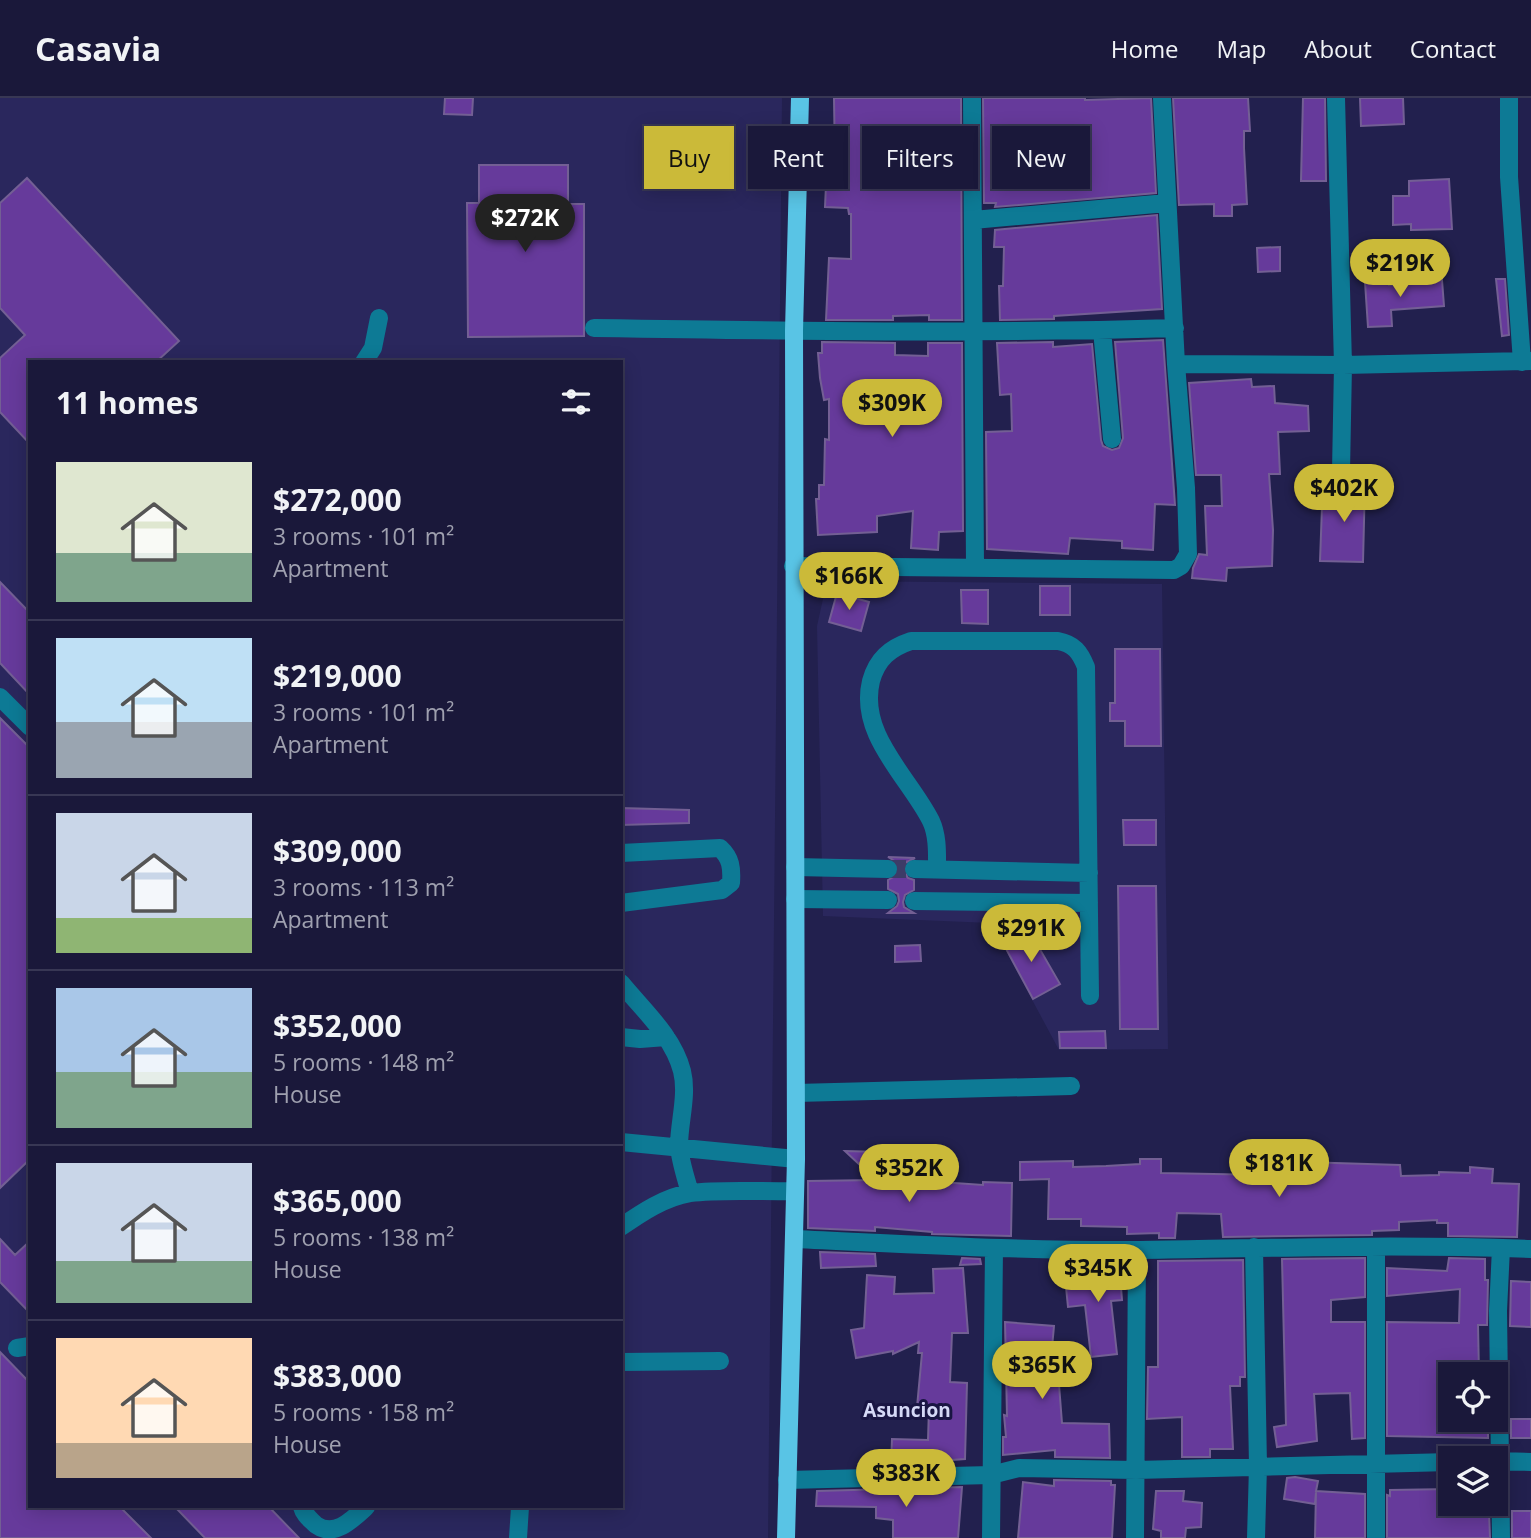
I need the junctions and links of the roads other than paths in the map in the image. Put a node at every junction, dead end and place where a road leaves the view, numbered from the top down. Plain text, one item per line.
1 (800, 98) edge
2 (972, 98) edge
3 (1162, 98) edge
4 (1336, 98) edge
5 (1508, 98) edge
6 (1167, 203) junction
7 (973, 220) junction
8 (379, 317) dead end
9 (594, 328) dead end
10 (1175, 328) junction
11 (1102, 330) junction
12 (794, 331) junction
13 (975, 331) junction
14 (365, 360) edge
15 (1527, 362) edge
16 (1176, 364) junction
17 (1343, 365) junction
18 (1112, 439) dead end
19 (1341, 471) dead end
20 (793, 566) junction
21 (975, 567) junction
22 (0, 697) edge
23 (28, 725) edge
24 (623, 853) edge
25 (795, 867) junction
26 (888, 869) tunnel mouth
27 (915, 869) tunnel mouth
28 (937, 869) junction
29 (1089, 873) junction
30 (795, 899) junction
31 (888, 900) dead end
32 (914, 901) dead end
33 (623, 903) edge
34 (1089, 903) junction
35 (623, 985) edge
36 (1090, 996) dead end
37 (623, 1037) edge
38 (666, 1037) junction
39 (1071, 1086) dead end
40 (796, 1093) junction
41 (623, 1142) edge
42 (679, 1148) junction
43 (796, 1158) junction
44 (795, 1191) junction
45 (690, 1193) junction
46 (623, 1226) edge
47 (794, 1239) junction
48 (1254, 1247) junction
49 (1376, 1247) junction
50 (994, 1248) junction
51 (1501, 1248) junction
52 (1531, 1249) edge
53 (1137, 1250) junction
54 (720, 1361) dead end
55 (623, 1362) edge
56 (1498, 1446) edge
57 (1508, 1461) edge
58 (1438, 1462) edge
59 (1531, 1462) edge
60 (1375, 1463) junction
61 (1258, 1466) junction
62 (1136, 1470) junction
63 (991, 1475) junction
64 (787, 1480) junction
65 (302, 1508) edge
66 (365, 1508) edge
67 (520, 1508) edge
68 (1500, 1516) edge
69 (518, 1538) edge
70 (786, 1538) edge
71 (991, 1538) edge
72 (1135, 1538) edge
73 (1256, 1538) edge
74 (1376, 1538) edge
75 (1501, 1538) edge

1 - 12 main road
2 - 7 street
3 - 6 street
4 - 17 street
5 - 15 street
6 - 7 street
6 - 10 street
7 - 13 street
8 - 14 street
9 - 12 street
10 - 11 street
10 - 16 street
11 - 13 street
11 - 18 street
12 - 13 street
12 - 20 main road
13 - 21 street
15 - 17 street
16 - 17 street
16 - 21 street
17 - 19 street
20 - 21 street
20 - 25 main road
22 - 23 street
24 - 33 street
25 - 26 street
25 - 30 main road
27 - 28 street
28 - 29 street
28 - 29 street
29 - 34 street
30 - 31 street
30 - 40 main road
32 - 34 street
34 - 36 street
35 - 38 street
37 - 38 street
38 - 42 street
39 - 40 street
40 - 43 main road
41 - 42 street
42 - 43 street
42 - 45 street
43 - 44 main road
44 - 45 street
44 - 47 main road
45 - 46 street
47 - 50 street
47 - 64 main road
48 - 49 street
48 - 53 street
48 - 61 street
49 - 51 street
49 - 60 street
50 - 53 street
50 - 63 street
51 - 52 street
51 - 56 street
53 - 62 street
54 - 55 street
57 - 59 street
58 - 60 street
60 - 61 street
60 - 74 street
61 - 62 street
61 - 73 street
62 - 63 street
62 - 72 street
63 - 64 street
63 - 71 street
64 - 70 main road
65 - 66 street
67 - 69 street
68 - 75 street

